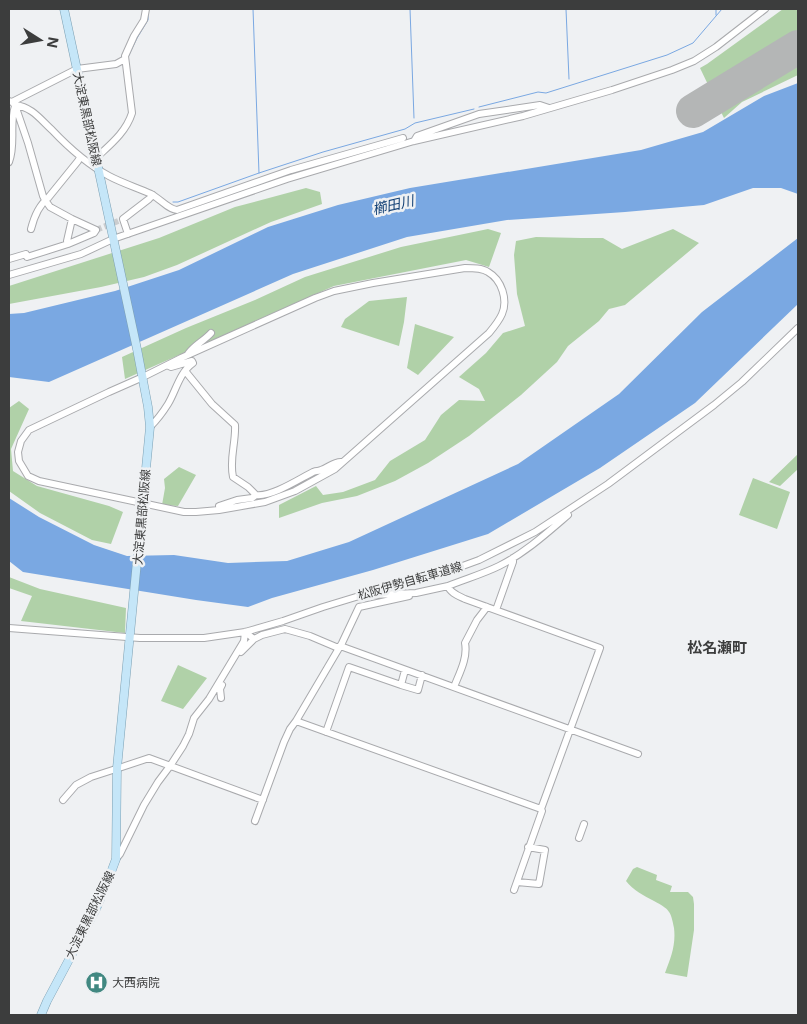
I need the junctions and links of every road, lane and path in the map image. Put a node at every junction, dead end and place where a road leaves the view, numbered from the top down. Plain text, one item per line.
1 (64, 9) edge
2 (146, 9) edge
3 (765, 9) edge
4 (125, 59) junction
5 (77, 71) junction
6 (12, 102) edge
7 (549, 108) junction
8 (403, 138) dead end
9 (414, 141) junction
10 (80, 157) junction
11 (97, 157) junction
12 (9, 162) edge
13 (98, 169) junction
14 (153, 195) junction
15 (45, 200) junction
16 (72, 219) junction
17 (31, 229) dead end
18 (128, 234) junction
19 (114, 240) junction
20 (68, 244) junction
21 (9, 259) edge
22 (9, 275) edge
23 (798, 328) edge
24 (210, 332) dead end
25 (187, 355) junction
26 (168, 365) junction
27 (186, 372) junction
28 (142, 375) junction
29 (150, 427) junction
30 (343, 462) junction
31 (256, 495) junction
32 (143, 505) junction
33 (574, 507) junction
34 (202, 512) junction
35 (513, 558) junction
36 (448, 586) junction
37 (369, 592) junction
38 (416, 593) junction
39 (487, 607) junction
40 (496, 610) junction
41 (9, 628) edge
42 (245, 632) junction
43 (130, 636) junction
44 (254, 639) junction
45 (340, 647) junction
46 (405, 670) junction
47 (422, 675) junction
48 (223, 677) junction
49 (402, 685) junction
50 (454, 687) junction
51 (221, 698) dead end
52 (296, 721) junction
53 (570, 729) junction
54 (326, 732) junction
55 (638, 754) dead end
56 (170, 766) junction
57 (117, 768) junction
58 (63, 800) dead end
59 (263, 800) junction
60 (541, 809) junction
61 (255, 821) dead end
62 (584, 824) dead end
63 (579, 838) dead end
64 (528, 848) junction
65 (116, 859) junction
66 (517, 882) junction
67 (514, 890) dead end
68 (41, 1015) edge

1 - 5 main road, 大淀東黒部松阪線
2 - 4 street
3 - 7 street
4 - 5 street
4 - 11 street
5 - 6 street
5 - 11 main road, 大淀東黒部松阪線
6 - 10 street
6 - 12 street
6 - 15 street
7 - 9 street
7 - 9 street
8 - 14 street
9 - 18 street
10 - 13 street
10 - 15 street
11 - 13 main road, 大淀東黒部松阪線
13 - 14 street
13 - 19 main road, 大淀東黒部松阪線
14 - 18 street
15 - 16 street
15 - 17 street
16 - 20 street
16 - 20 street
18 - 19 street
19 - 22 street
19 - 28 main road, 大淀東黒部松阪線
20 - 21 street
23 - 33 street, 松阪伊勢自転車道線
24 - 25 street
25 - 26 street
25 - 30 street
26 - 27 street
26 - 28 street
27 - 29 street
27 - 31 street
28 - 29 main road, 大淀東黒部松阪線
28 - 32 street
29 - 32 main road, 大淀東黒部松阪線
30 - 31 street
30 - 34 street
31 - 34 street
32 - 34 street
32 - 43 main road, 大淀東黒部松阪線
33 - 35 street
33 - 37 street, 松阪伊勢自転車道線
35 - 36 street
35 - 40 street
36 - 38 street
36 - 39 street
37 - 38 street
37 - 42 street, 松阪伊勢自転車道線
38 - 45 street
39 - 40 street
39 - 50 street
40 - 53 street
41 - 43 street, 松阪伊勢自転車道線
42 - 43 street, 松阪伊勢自転車道線
42 - 44 street
42 - 48 street
43 - 57 main road, 大淀東黒部松阪線
44 - 45 street
44 - 48 street
45 - 46 street
45 - 52 street
46 - 47 street
46 - 49 street
47 - 49 street
47 - 50 street
48 - 51 street
48 - 56 street
49 - 54 street
50 - 53 street
52 - 54 street
52 - 59 street
53 - 55 street
53 - 60 street
54 - 60 street
56 - 57 street
56 - 59 street
56 - 65 street
57 - 58 street
57 - 65 main road, 大淀東黒部松阪線
59 - 61 street
60 - 64 street
62 - 63 street
64 - 66 street
64 - 66 street
65 - 68 main road, 大淀東黒部松阪線
66 - 67 street

